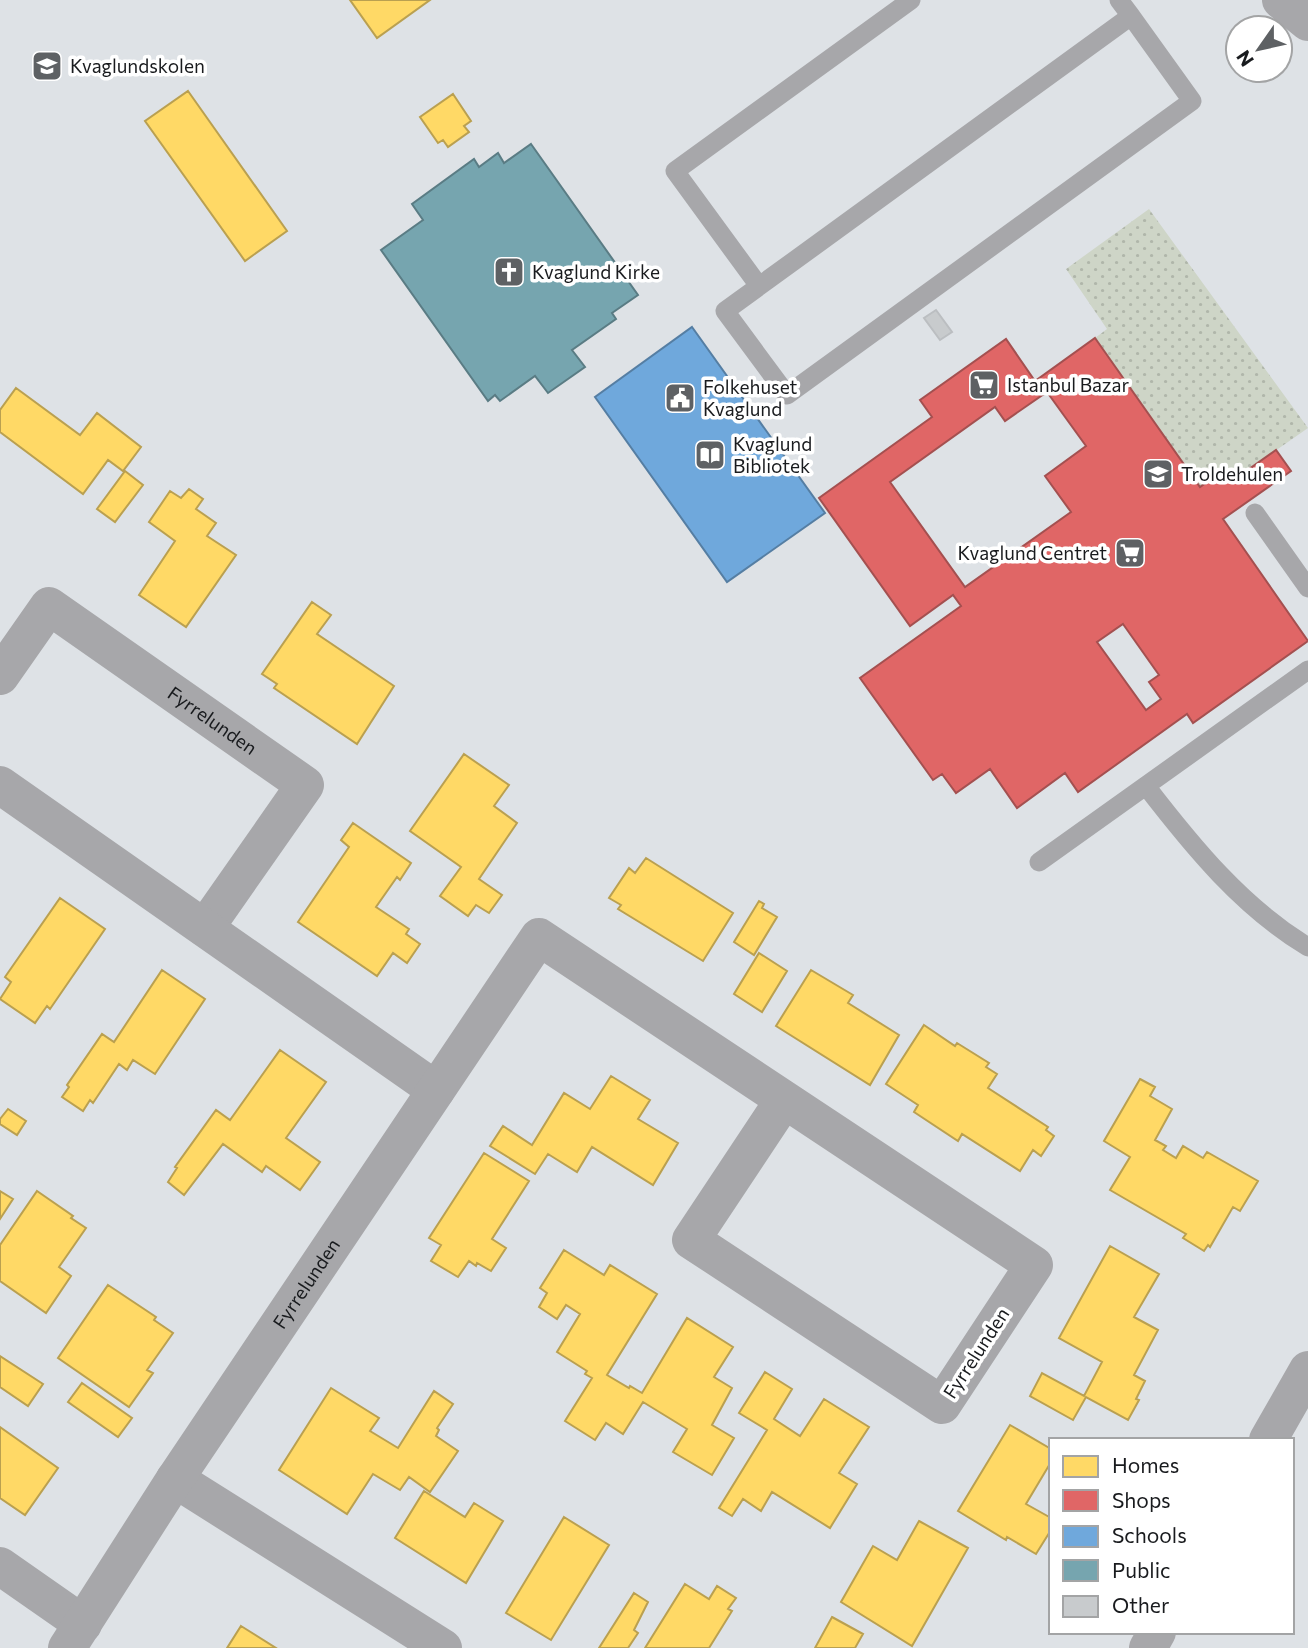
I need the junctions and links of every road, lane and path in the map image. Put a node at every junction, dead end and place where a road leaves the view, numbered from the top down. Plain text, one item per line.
1 (911, 0) edge
2 (1281, 0) edge
3 (1125, 8) edge
4 (1308, 22) edge
5 (759, 286) junction
6 (1255, 513) dead end
7 (1308, 588) edge
8 (1308, 670) edge
9 (0, 676) edge
10 (0, 785) edge
11 (1146, 786) junction
12 (1040, 862) dead end
13 (205, 928) junction
14 (1308, 947) edge
15 (436, 1090) junction
16 (784, 1100) junction
17 (1308, 1370) edge
18 (1269, 1438) edge
19 (175, 1479) junction
20 (0, 1566) edge
21 (75, 1636) edge
22 (423, 1643) edge

1 - 5 lane
2 - 4 street
3 - 5 lane
3 - 5 lane
6 - 7 lane
8 - 11 lane
9 - 13 street, Fyrrelunden
10 - 13 street
11 - 12 lane
11 - 14 lane
13 - 15 street
15 - 16 street, Fyrrelunden
15 - 19 street, Fyrrelunden
16 - 16 street, Fyrrelunden
17 - 18 street
19 - 21 street, Fyrrelunden
19 - 22 street
20 - 21 street, Fyrrelunden

